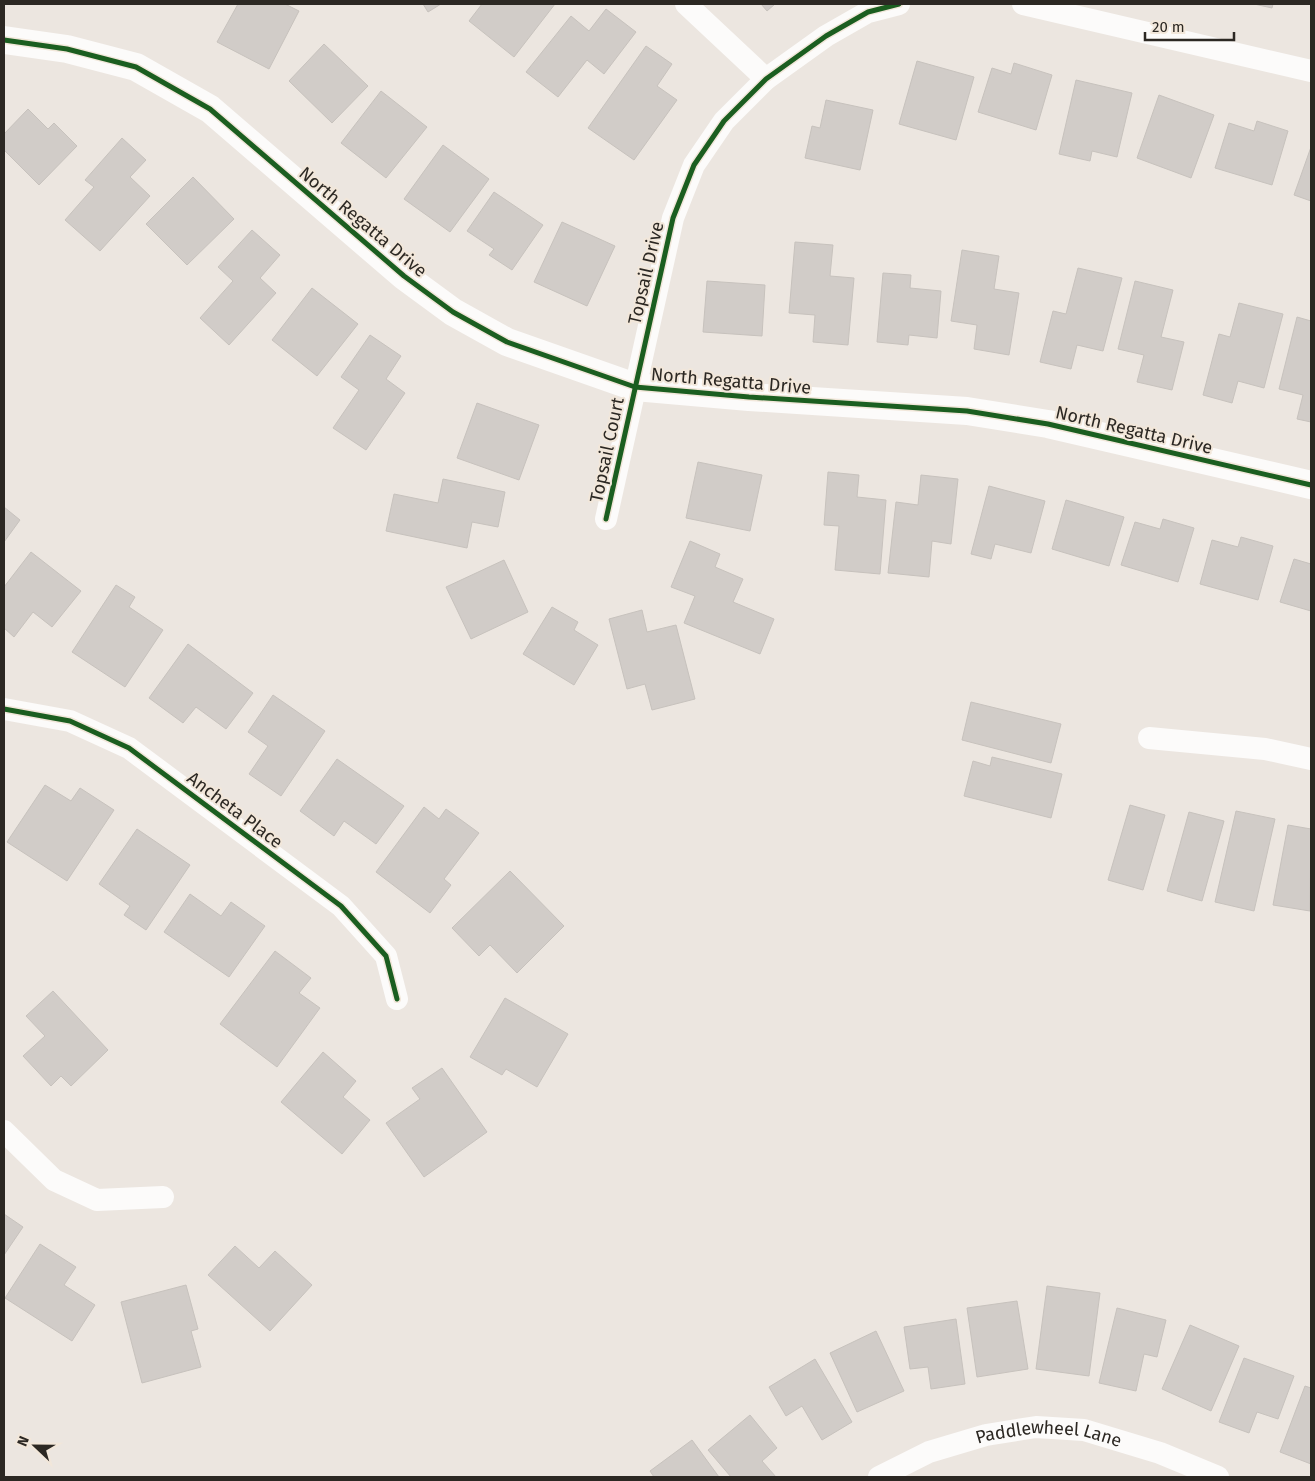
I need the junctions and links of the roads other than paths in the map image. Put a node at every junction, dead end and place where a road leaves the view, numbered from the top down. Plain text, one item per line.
1 (686, 4) edge
2 (899, 4) edge
3 (1023, 4) edge
4 (4, 40) edge
5 (1311, 71) edge
6 (766, 79) junction
7 (635, 387) junction
8 (1311, 485) edge
9 (606, 519) dead end
10 (4, 709) edge
11 (1148, 738) dead end
12 (1311, 759) edge
13 (397, 999) dead end
14 (4, 1131) edge
15 (163, 1197) dead end
16 (880, 1477) edge
17 (1218, 1477) edge

1 - 6 street
2 - 6 street, Topsail Drive
3 - 5 street
4 - 7 street, North Regatta Drive
6 - 7 street, Topsail Drive
7 - 8 street, North Regatta Drive
7 - 9 street, Topsail Court
10 - 13 street, Ancheta Place
11 - 12 street
14 - 15 street
16 - 17 street, Paddlewheel Lane

